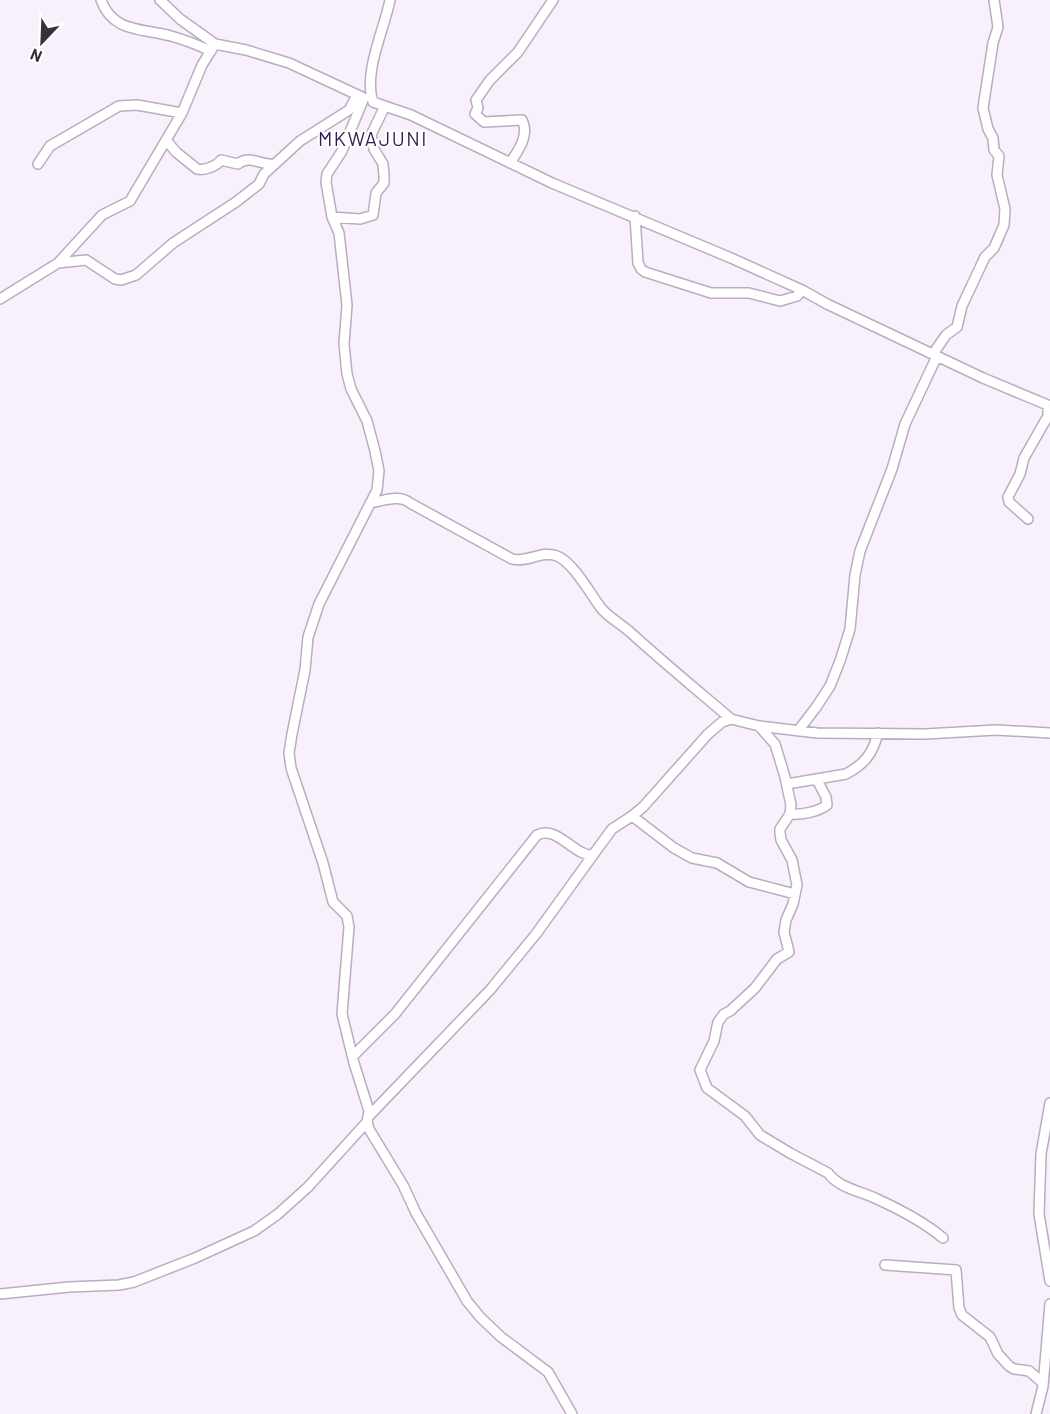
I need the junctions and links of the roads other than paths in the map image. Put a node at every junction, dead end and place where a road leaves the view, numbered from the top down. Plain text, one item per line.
1 (101, 0) edge
2 (160, 0) edge
3 (390, 0) edge
4 (553, 0) edge
5 (994, 0) edge
6 (213, 48) junction
7 (365, 98) junction
8 (385, 106) junction
9 (182, 113) junction
10 (166, 140) junction
11 (510, 163) junction
12 (38, 164) dead end
13 (275, 164) junction
14 (635, 216) junction
15 (332, 217) junction
16 (58, 263) junction
17 (802, 290) junction
18 (0, 299) edge
19 (935, 355) junction
20 (1049, 406) edge
21 (370, 502) junction
22 (1028, 519) dead end
23 (731, 719) junction
24 (759, 726) junction
25 (798, 731) junction
26 (878, 733) junction
27 (1050, 733) edge
28 (817, 780) junction
29 (787, 784) junction
30 (790, 814) junction
31 (632, 816) junction
32 (593, 855) junction
33 (795, 894) junction
34 (353, 1056) junction
35 (1050, 1103) edge
36 (368, 1119) junction
37 (943, 1238) dead end
38 (885, 1265) dead end
39 (1050, 1281) edge
40 (0, 1294) edge
41 (1050, 1304) edge
42 (1043, 1383) junction
43 (572, 1414) edge
44 (1036, 1414) edge

1 - 6 street
2 - 6 street
3 - 7 street
4 - 11 street
5 - 19 street
6 - 7 street
6 - 9 street
7 - 8 street
7 - 13 street
7 - 15 street
8 - 11 street
8 - 15 street
9 - 10 street
9 - 12 street
10 - 13 street
10 - 16 street
11 - 14 street
13 - 16 street
14 - 17 street
14 - 17 street
15 - 21 street
16 - 18 street
17 - 19 street
19 - 20 street
19 - 25 street
20 - 22 street
21 - 23 street
21 - 34 street
23 - 24 street
23 - 31 street
24 - 25 street
24 - 29 street
25 - 26 street
26 - 27 street
26 - 28 street
28 - 29 street
28 - 30 street
29 - 30 street
30 - 33 street
31 - 32 street
31 - 33 street
32 - 34 street
32 - 36 street
33 - 37 street
34 - 36 street
35 - 39 street
36 - 40 street
36 - 43 street
38 - 42 street
41 - 42 street
42 - 44 street

